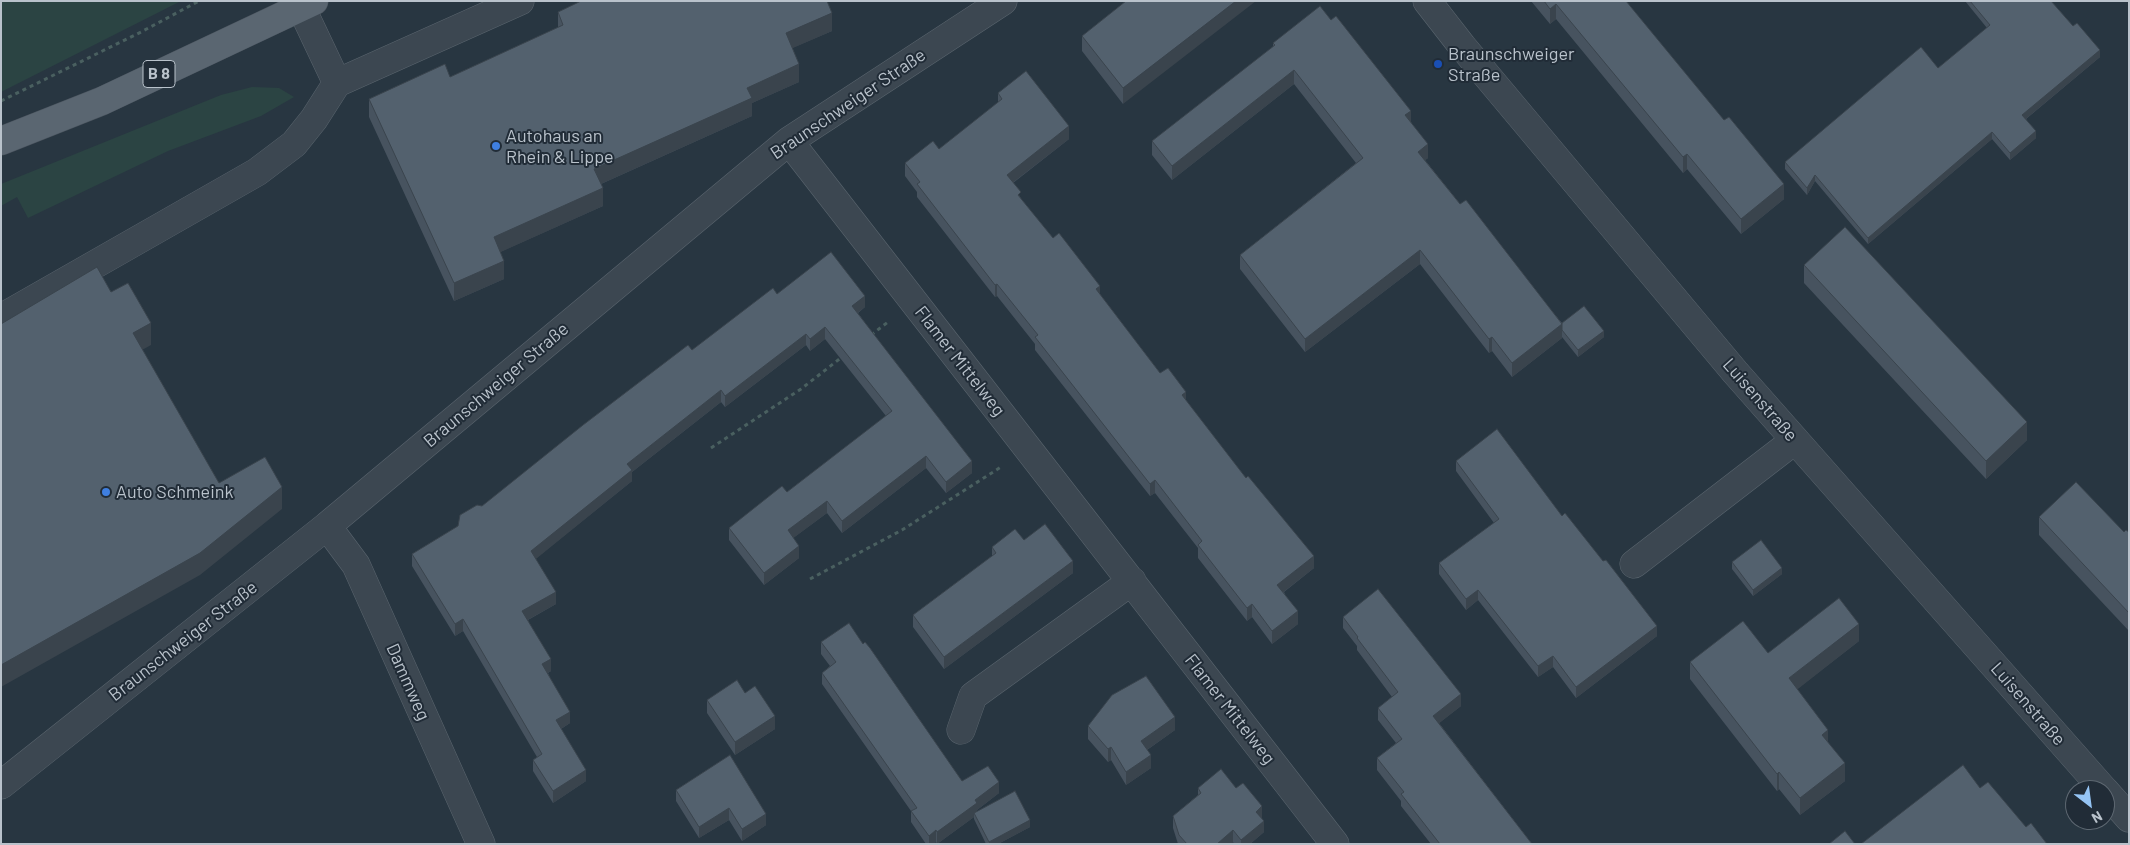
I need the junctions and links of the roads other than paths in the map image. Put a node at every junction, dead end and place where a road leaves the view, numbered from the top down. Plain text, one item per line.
1 (520, 1) edge
2 (1003, 1) edge
3 (1427, 1) edge
4 (308, 4) edge
5 (337, 83) junction
6 (789, 140) junction
7 (1, 141) edge
8 (1, 318) edge
9 (1795, 440) junction
10 (327, 526) junction
11 (1634, 564) dead end
12 (1132, 582) junction
13 (961, 730) dead end
14 (2096, 780) edge
15 (1, 785) edge
16 (2115, 802) edge
17 (2129, 818) edge
18 (1328, 841) edge
19 (481, 844) edge

1 - 5 street
2 - 6 street, Braunschweiger Straße
3 - 9 street, Luisenstraße
4 - 5 street
4 - 7 main road, B 8
5 - 8 street
6 - 10 street, Braunschweiger Straße
6 - 12 street, Flamer Mittelweg
9 - 11 street
9 - 14 street, Luisenstraße
10 - 15 street, Braunschweiger Straße
10 - 19 street, Dammweg
12 - 13 street
12 - 18 street, Flamer Mittelweg
16 - 17 street, Luisenstraße

